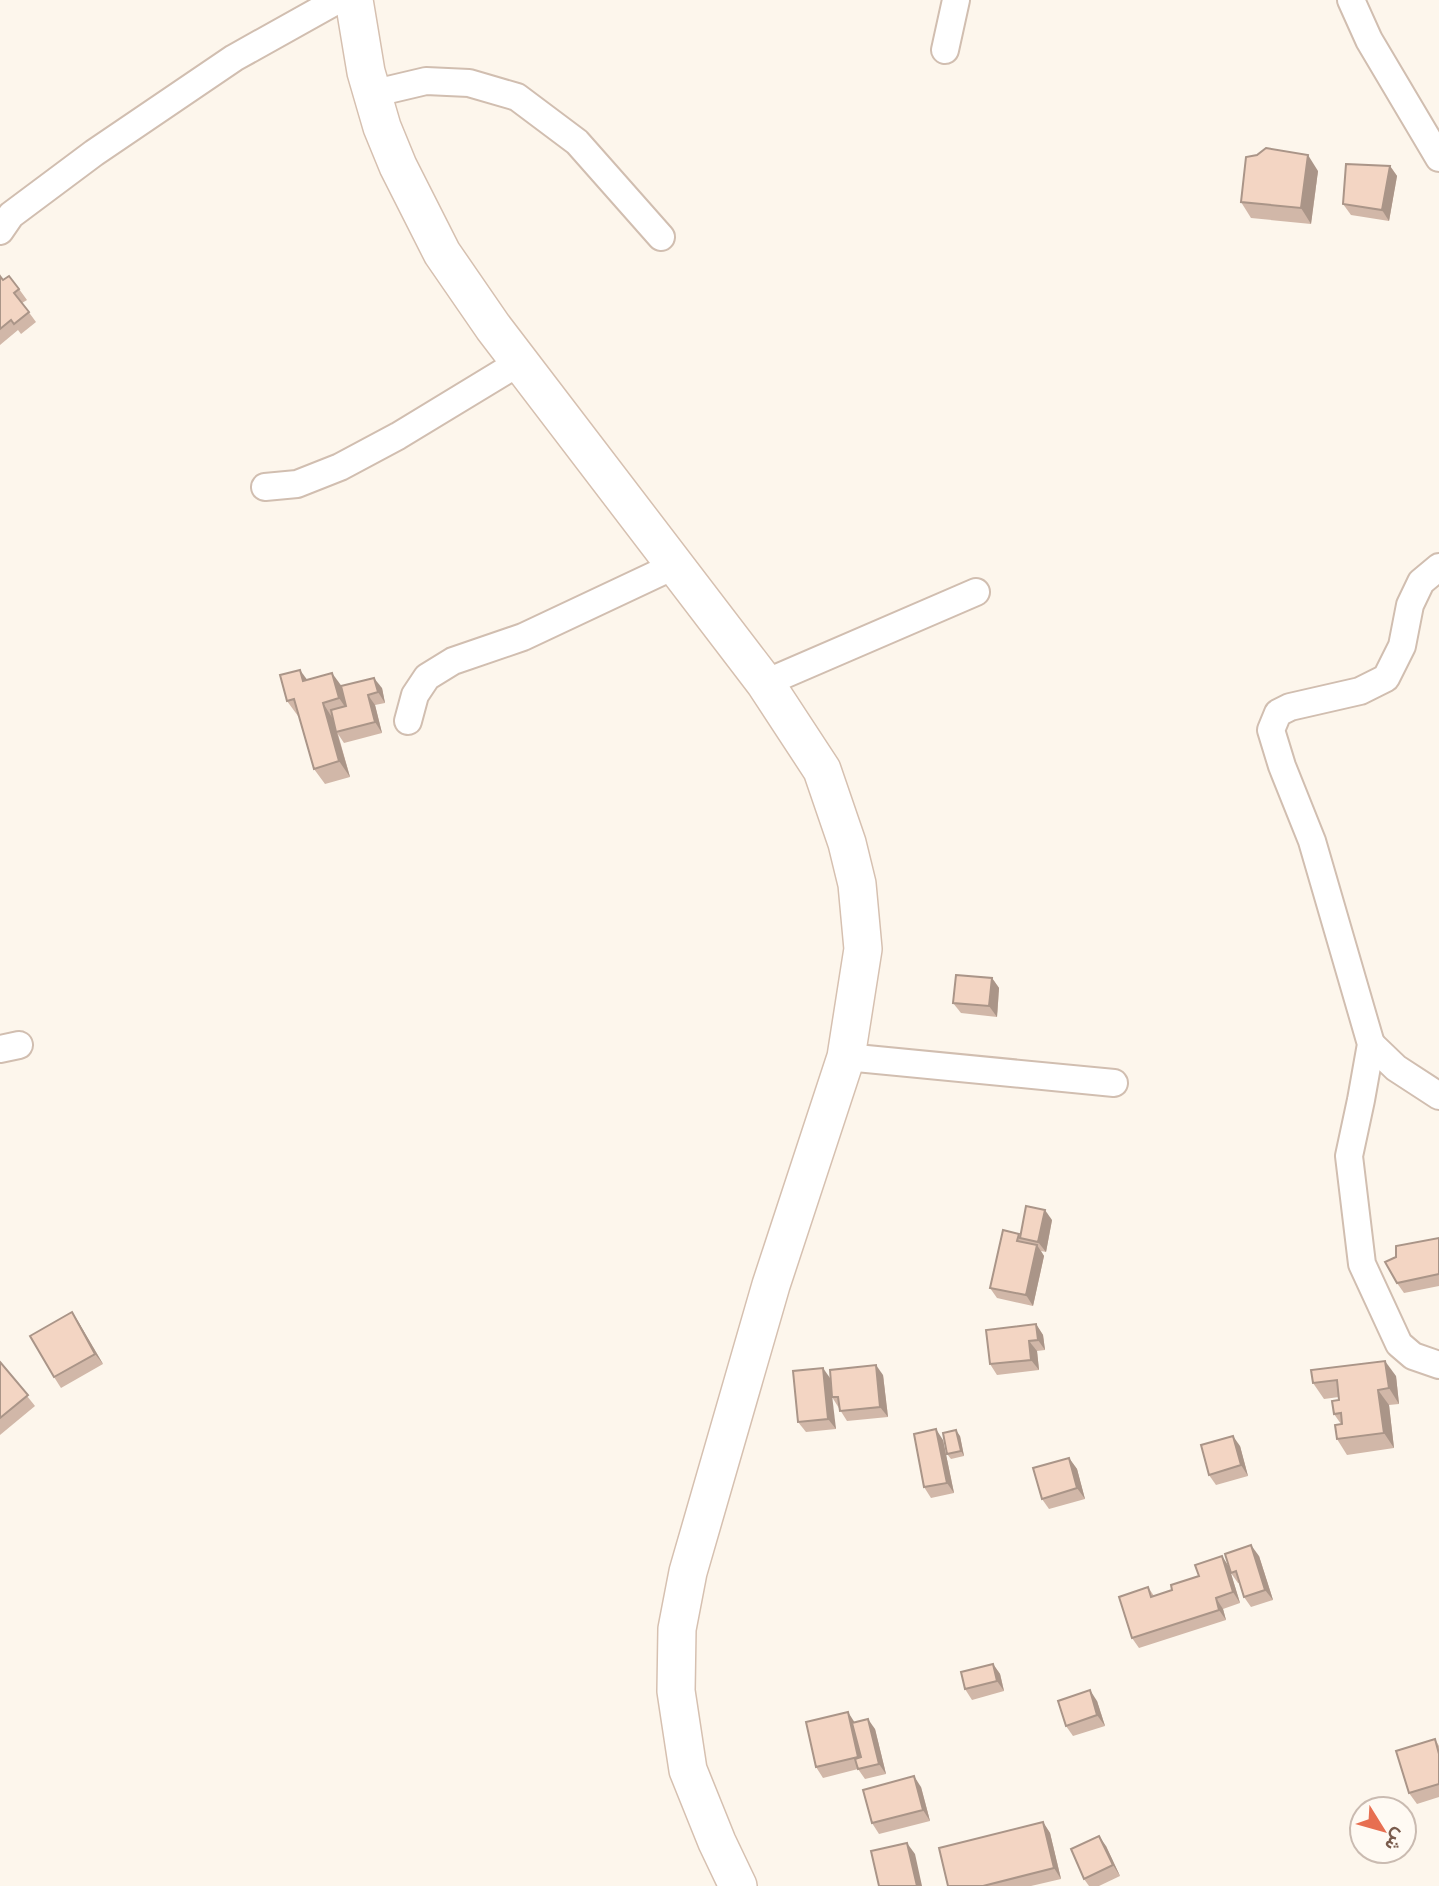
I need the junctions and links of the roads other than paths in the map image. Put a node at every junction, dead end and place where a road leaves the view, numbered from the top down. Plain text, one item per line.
1 (338, 0) edge
2 (354, 0) edge
3 (956, 0) edge
4 (1351, 0) edge
5 (945, 50) dead end
6 (371, 94) junction
7 (1439, 158) edge
8 (0, 231) edge
9 (661, 237) dead end
10 (520, 362) junction
11 (265, 487) dead end
12 (676, 565) junction
13 (1439, 567) edge
14 (976, 592) dead end
15 (765, 683) junction
16 (408, 722) dead end
17 (1371, 1044) junction
18 (846, 1058) junction
19 (1114, 1083) dead end
20 (1439, 1096) edge
21 (1439, 1365) edge
22 (738, 1886) edge

1 - 8 street
2 - 6 street
3 - 5 street
4 - 7 street
6 - 9 street
6 - 10 street
10 - 11 street
10 - 12 street
12 - 15 street
12 - 16 street
13 - 17 street
14 - 15 street
15 - 18 street
17 - 20 street
17 - 21 street
18 - 19 street
18 - 22 street

